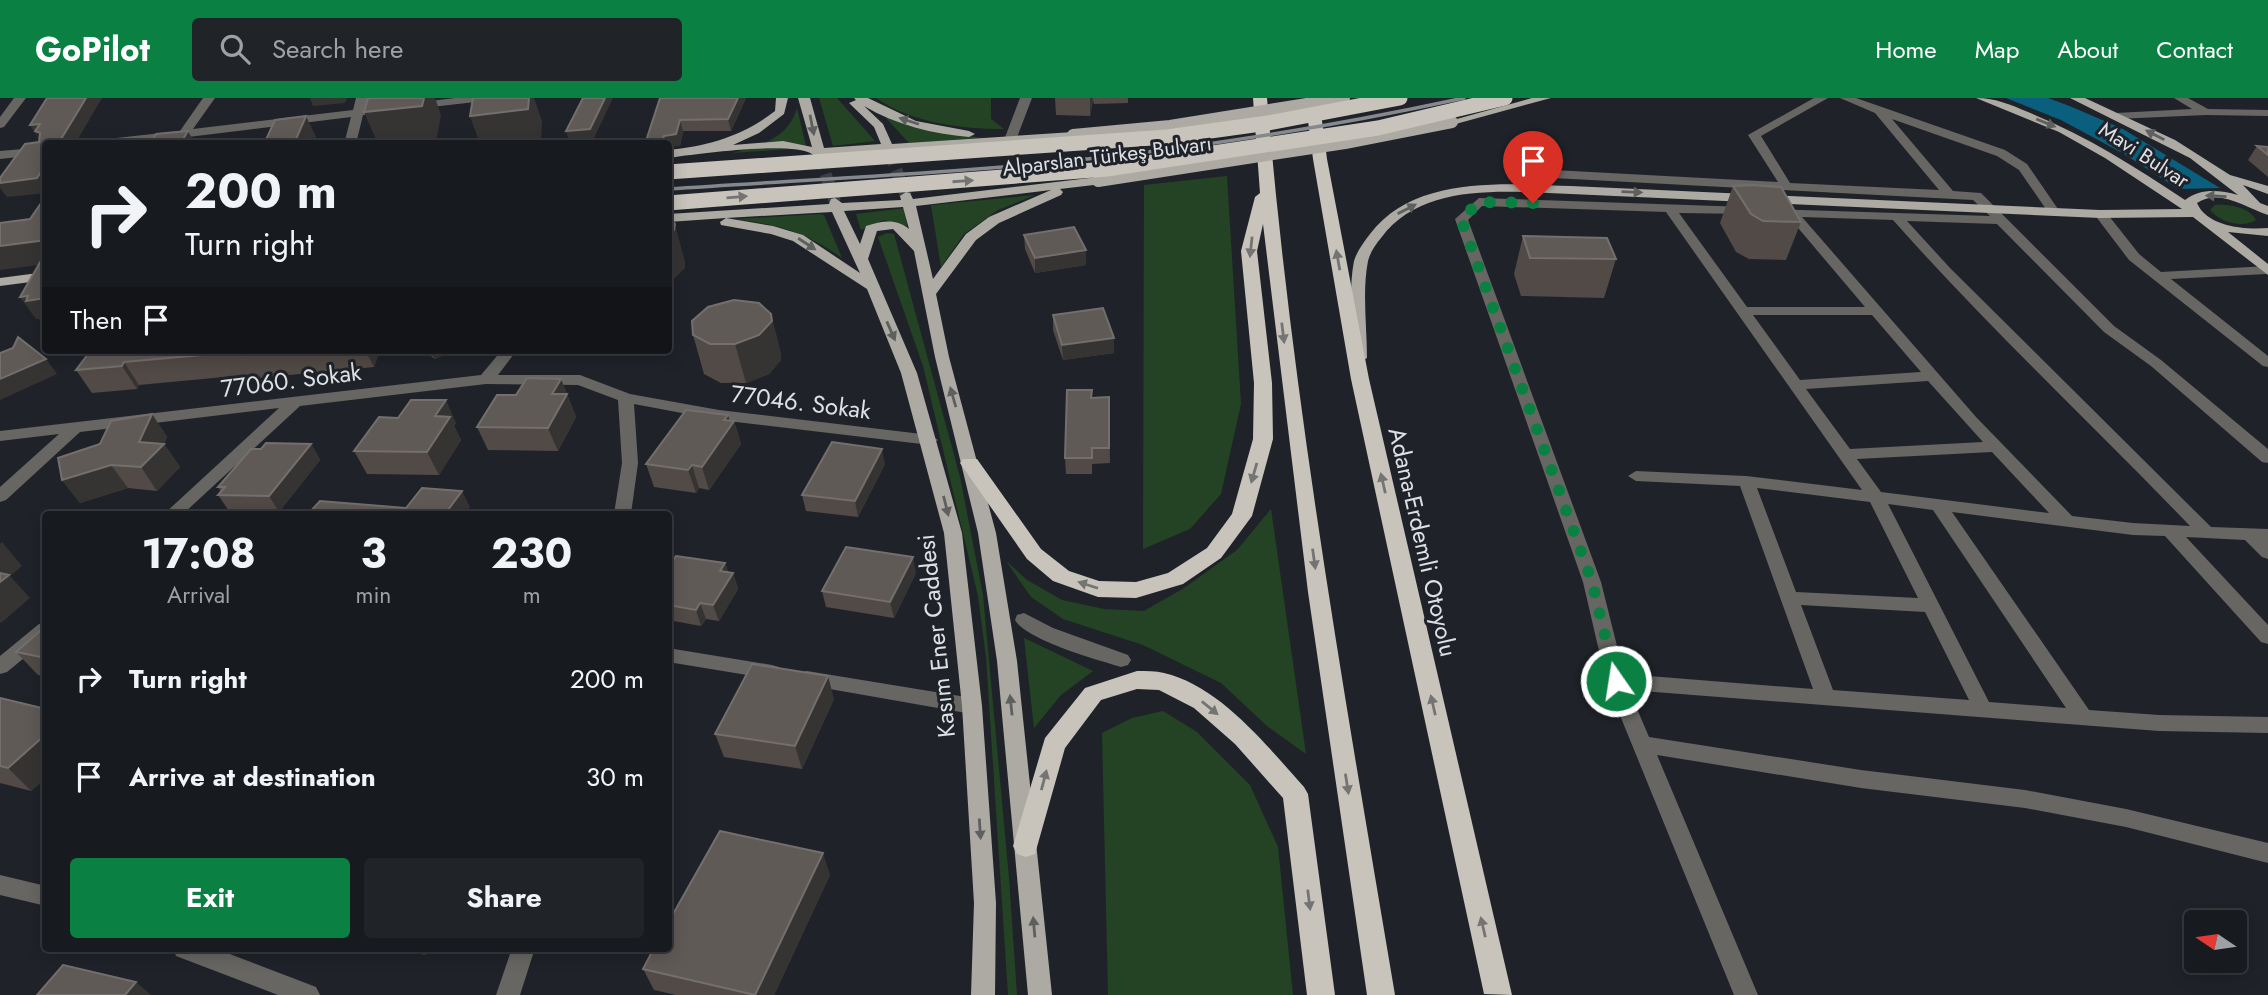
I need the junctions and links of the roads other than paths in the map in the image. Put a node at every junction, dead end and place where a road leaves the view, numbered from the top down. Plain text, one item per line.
1 (20, 98) edge
2 (209, 98) edge
3 (362, 98) edge
4 (484, 98) edge
5 (782, 98) edge
6 (804, 98) edge
7 (850, 98) edge
8 (860, 98) edge
9 (1027, 98) edge
10 (1260, 98) edge
11 (1312, 98) edge
12 (1344, 98) edge
13 (1400, 98) edge
14 (1505, 98) edge
15 (1545, 98) edge
16 (1822, 98) edge
17 (1846, 98) edge
18 (1983, 98) edge
19 (2076, 98) edge
20 (2180, 98) edge
21 (1879, 111) junction
22 (2206, 112) junction
23 (2268, 113) edge
24 (357, 114) junction
25 (2116, 117) junction
26 (0, 125) edge
27 (184, 133) junction
28 (1011, 137) junction
29 (129, 140) edge
30 (351, 140) edge
31 (42, 150) edge
32 (705, 150) junction
33 (888, 151) junction
34 (672, 154) edge
35 (0, 155) edge
36 (819, 155) junction
37 (2213, 170) junction
38 (672, 172) edge
39 (1553, 174) dead end
40 (1098, 181) junction
41 (1266, 181) junction
42 (1787, 187) junction
43 (2268, 190) edge
44 (1949, 194) junction
45 (907, 199) junction
46 (672, 203) edge
47 (836, 205) junction
48 (2261, 205) edge
49 (1669, 207) junction
50 (2268, 211) edge
51 (2054, 212) junction
52 (1791, 213) junction
53 (2196, 213) junction
54 (1995, 214) junction
55 (2100, 214) junction
56 (694, 216) junction
57 (1896, 216) junction
58 (672, 218) edge
59 (2268, 232) edge
60 (2268, 250) edge
61 (861, 259) junction
62 (923, 260) junction
63 (2265, 269) edge
64 (2158, 276) junction
65 (42, 277) edge
66 (0, 282) edge
67 (871, 286) junction
68 (929, 294) junction
69 (1876, 310) junction
70 (1743, 311) junction
71 (507, 354) edge
72 (2268, 363) edge
73 (1933, 376) junction
74 (486, 379) junction
75 (1360, 379) junction
76 (1795, 385) junction
77 (626, 398) junction
78 (295, 402) junction
79 (76, 427) junction
80 (0, 436) edge
81 (930, 440) junction
82 (1996, 447) junction
83 (1845, 454) junction
84 (2268, 458) edge
85 (970, 463) junction
86 (1636, 477) dead end
87 (1746, 481) junction
88 (0, 496) edge
89 (1875, 496) junction
90 (1938, 505) junction
91 (176, 511) edge
92 (622, 511) edge
93 (2067, 521) junction
94 (2170, 531) junction
95 (2206, 532) junction
96 (2249, 534) junction
97 (2268, 535) edge
98 (2268, 553) edge
99 (1788, 598) junction
100 (1933, 606) junction
101 (1024, 621) dead end
102 (42, 632) edge
103 (2268, 637) edge
104 (672, 656) edge
105 (1121, 660) dead end
106 (0, 667) edge
107 (1616, 681) junction
108 (1826, 697) junction
109 (972, 706) junction
110 (1983, 709) junction
111 (2081, 716) junction
112 (2268, 725) edge
113 (1642, 744) junction
114 (1026, 846) junction
115 (2268, 852) edge
116 (0, 885) edge
117 (42, 895) edge
118 (195, 952) edge
119 (523, 952) edge
120 (1498, 994) edge
121 (308, 995) edge
122 (508, 995) edge
123 (983, 995) edge
124 (1040, 995) edge
125 (1321, 995) edge
126 (1381, 995) edge
127 (1746, 995) edge

1 - 26 street
2 - 27 street
3 - 24 street
4 - 24 street
5 - 32 main road
6 -> 36 main road
7 - 33 main road
28 -> 8 main road
9 - 28 street
10 - 41 highway
75 -> 11 highway, Adana-Erdemli Otoyolu
12 - 28 main road, Alparslan Türkeş Bulvarı, bridge
13 - 38 highway, Alparslan Türkeş Bulvarı, bridge
46 -> 14 highway, Alparslan Türkeş Bulvarı, bridge
15 - 40 main road, Alparslan Türkeş Bulvarı, bridge
16 - 42 street
17 - 21 street
18 -> 53 main road, Mavi Bulvar
19 - 25 main road, Mavi Bulvar
20 - 22 street
21 - 44 street
21 - 51 street
22 - 23 street
22 - 25 street
24 - 27 street
24 - 30 street
37 -> 25 main road, Mavi Bulvar
27 - 29 street
28 - 33 main road, Alparslan Türkeş Bulvarı
31 - 35 street
32 - 34 main road
32 - 36 main road, Alparslan Türkeş Bulvarı
33 - 36 main road, Alparslan Türkeş Bulvarı
37 - 43 main road
37 - 48 main road, Mavi Bulvar
39 - 42 street
40 - 45 main road, Alparslan Türkeş Bulvarı
40 - 68 main road
41 -> 85 highway
41 -> 126 highway
42 - 44 street
44 - 54 street
45 - 47 main road, Alparslan Türkeş Bulvarı
45 - 62 main road
47 - 56 main road, Alparslan Türkeş Bulvarı
47 - 61 main road, Kasım Ener Caddesi
48 - 50 main road
48 -> 53 main road
49 - 52 street
49 - 70 street
49 - 107 street
51 - 54 main road
51 - 55 main road
52 - 57 street
52 - 69 street
53 - 55 main road
53 - 59 main road
53 - 63 main road, Mavi Bulvar
54 - 57 street
75 -> 54 main road
54 - 84 street
55 - 64 street
56 - 58 main road, Alparslan Türkeş Bulvarı
56 -> 67 main road
57 - 95 street
60 - 63 main road
61 - 62 main road
61 - 67 main road, Kasım Ener Caddesi
62 - 68 main road
63 - 64 street
64 - 72 street
65 - 66 main road
67 -> 81 main road, Kasım Ener Caddesi
85 -> 68 main road
69 - 70 street
69 - 73 street
70 - 76 street
71 - 74 street
73 - 76 street
73 - 82 street
74 - 77 street, 77060. Sokak
74 - 78 street, 77060. Sokak
120 -> 75 highway, Adana-Erdemli Otoyolu
76 - 83 street
77 - 81 street, 77046. Sokak
77 - 92 street
78 - 79 street, 77060. Sokak
78 - 91 street
79 - 80 street, 77060. Sokak
79 - 88 street
81 -> 109 main road, Kasım Ener Caddesi
82 - 83 street
82 - 93 street
83 - 89 street
114 -> 85 main road
86 - 87 street
87 - 89 street
87 - 99 street
89 - 90 street
89 - 100 street
90 - 93 street
90 - 111 street
93 - 94 street
94 - 95 street
94 - 103 street
95 - 96 street
96 - 97 street
96 - 98 street
99 - 100 street
99 - 108 street
100 - 110 street
101 - 105 street
102 - 106 street
104 - 109 street
107 - 108 street
107 - 113 street
108 - 110 street
109 -> 123 main road, Kasım Ener Caddesi
110 - 111 street
111 - 112 street
113 - 115 street
113 - 127 street
124 -> 114 main road
114 -> 125 highway
116 - 117 street
118 - 121 street
119 - 122 street

